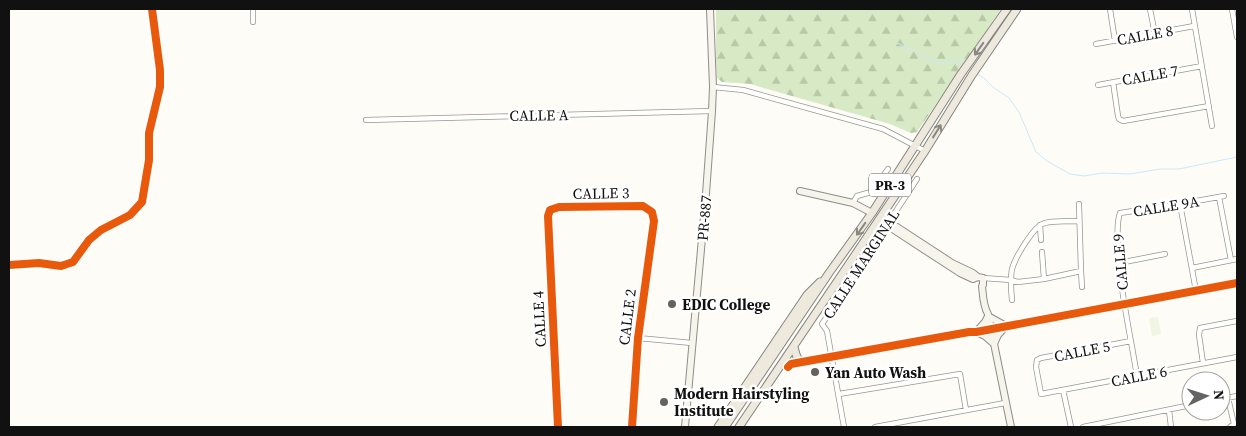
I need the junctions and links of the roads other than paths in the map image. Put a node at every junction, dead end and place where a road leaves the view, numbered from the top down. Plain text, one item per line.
1 (152, 9) edge
2 (252, 9) edge
3 (710, 9) edge
4 (1007, 9) edge
5 (1017, 9) edge
6 (1110, 9) edge
7 (1150, 9) edge
8 (1192, 9) edge
9 (1232, 9) edge
10 (1236, 20) edge
11 (253, 22) dead end
12 (1194, 26) junction
13 (1155, 34) junction
14 (1237, 38) edge
15 (1115, 41) junction
16 (1096, 44) dead end
17 (1202, 66) junction
18 (1113, 82) junction
19 (1098, 85) dead end
20 (713, 87) junction
21 (1209, 106) junction
22 (712, 111) junction
23 (366, 120) dead end
24 (1212, 126) dead end
25 (916, 146) junction
26 (924, 151) junction
27 (888, 169) dead end
28 (917, 179) dead end
29 (800, 191) dead end
30 (853, 203) junction
31 (1079, 204) dead end
32 (1180, 204) junction
33 (550, 210) joint
34 (652, 212) joint
35 (872, 213) junction
36 (880, 218) junction
37 (1080, 221) junction
38 (1117, 221) joint
39 (889, 225) junction
40 (1040, 225) junction
41 (1041, 240) dead end
42 (1042, 252) dead end
43 (1165, 254) dead end
44 (1237, 259) edge
45 (1231, 260) junction
46 (1119, 263) junction
47 (9, 265) edge
48 (1192, 268) junction
49 (1080, 271) junction
50 (1044, 279) junction
51 (981, 280) junction
52 (1011, 280) junction
53 (1237, 283) edge
54 (1082, 287) dead end
55 (1196, 290) junction
56 (1012, 300) dead end
57 (1124, 304) junction
58 (988, 315) junction
59 (1237, 322) edge
60 (1006, 326) junction
61 (991, 330) junction
62 (975, 332) junction
63 (638, 338) junction
64 (1131, 341) junction
65 (692, 344) junction
66 (994, 344) junction
67 (794, 347) junction
68 (1237, 357) edge
69 (768, 358) junction
70 (832, 359) junction
71 (804, 362) junction
72 (1203, 363) junction
73 (785, 367) junction
74 (1137, 376) junction
75 (1063, 390) junction
76 (839, 394) junction
77 (1041, 394) joint
78 (1005, 403) junction
79 (1181, 407) edge
80 (966, 410) junction
81 (1169, 410) junction
82 (1231, 411) edge
83 (558, 427) edge
84 (632, 427) edge
85 (685, 427) edge
86 (718, 427) edge
87 (725, 427) edge
88 (739, 427) edge
89 (844, 427) edge
90 (875, 427) edge
91 (1011, 427) edge
92 (1072, 427) edge
93 (1083, 427) edge
94 (1171, 427) edge
95 (1230, 427) edge

1 - 47 street
2 - 11 street
3 - 20 street, PR-887
4 -> 25 main road, PR-3
26 -> 5 main road, PR-3
6 - 15 street
7 - 13 street
8 - 12 street
9 - 10 street
10 - 14 street
12 - 13 street, CALLE 8
12 - 17 street
13 - 15 street, CALLE 8
15 - 16 street, CALLE 8
17 - 18 street, CALLE 7
17 - 21 street
18 - 19 street, CALLE 7
18 - 21 street
20 - 22 street, PR-887
20 - 25 street
21 - 24 street
22 - 23 street, CALLE A
22 - 65 street, PR-887
25 - 26 street
25 - 35 main road, PR-3
26 - 36 main road, PR-3
27 - 30 street
28 - 39 street, CALLE MARGINAL
29 - 30 street
30 - 35 street
31 - 37 street
32 - 38 street, CALLE 9A
32 - 45 street, CALLE 9A
32 - 48 street
33 - 34 street, CALLE 3
33 - 83 street, CALLE 4
34 - 63 street, CALLE 2
35 -> 69 main road, PR-3
36 - 39 street
36 - 67 main road, PR-3
37 - 40 street
37 - 49 street
38 - 46 street, CALLE 9
39 - 51 street
39 - 70 street, CALLE MARGINAL
40 - 41 street
40 - 52 street
42 - 50 street
43 - 46 street
44 - 45 street
45 - 48 street
46 - 57 street, CALLE 9
48 - 55 street
49 - 50 street
49 - 54 street
50 - 52 street
51 - 52 street
51 - 58 street
52 - 56 street
53 - 55 street
55 - 57 street
57 - 60 street
57 - 64 street
58 - 60 street
58 - 61 street
58 - 62 street
59 - 72 street
60 - 61 street
60 - 66 street
61 - 62 street
61 - 66 street
62 - 66 street
62 - 70 street
63 - 65 street
63 - 84 street, CALLE 2
64 - 74 street
64 - 77 street, CALLE 5
65 - 85 street, PR-887
66 - 78 street
67 - 71 main road
67 - 73 main road, PR-3
68 - 72 street, CALLE 6
69 - 73 street
69 - 86 main road
69 - 87 main road
70 - 71 street
70 - 73 street
70 - 76 street
71 - 73 street
72 - 74 street, CALLE 6
73 - 88 main road, PR-3
74 - 75 street, CALLE 6
75 - 77 street, CALLE 6
75 - 92 street
76 - 80 street
76 - 89 street
78 - 80 street
78 - 91 street
79 - 81 street
80 - 90 street
81 - 93 street
81 - 94 street
82 - 95 street

